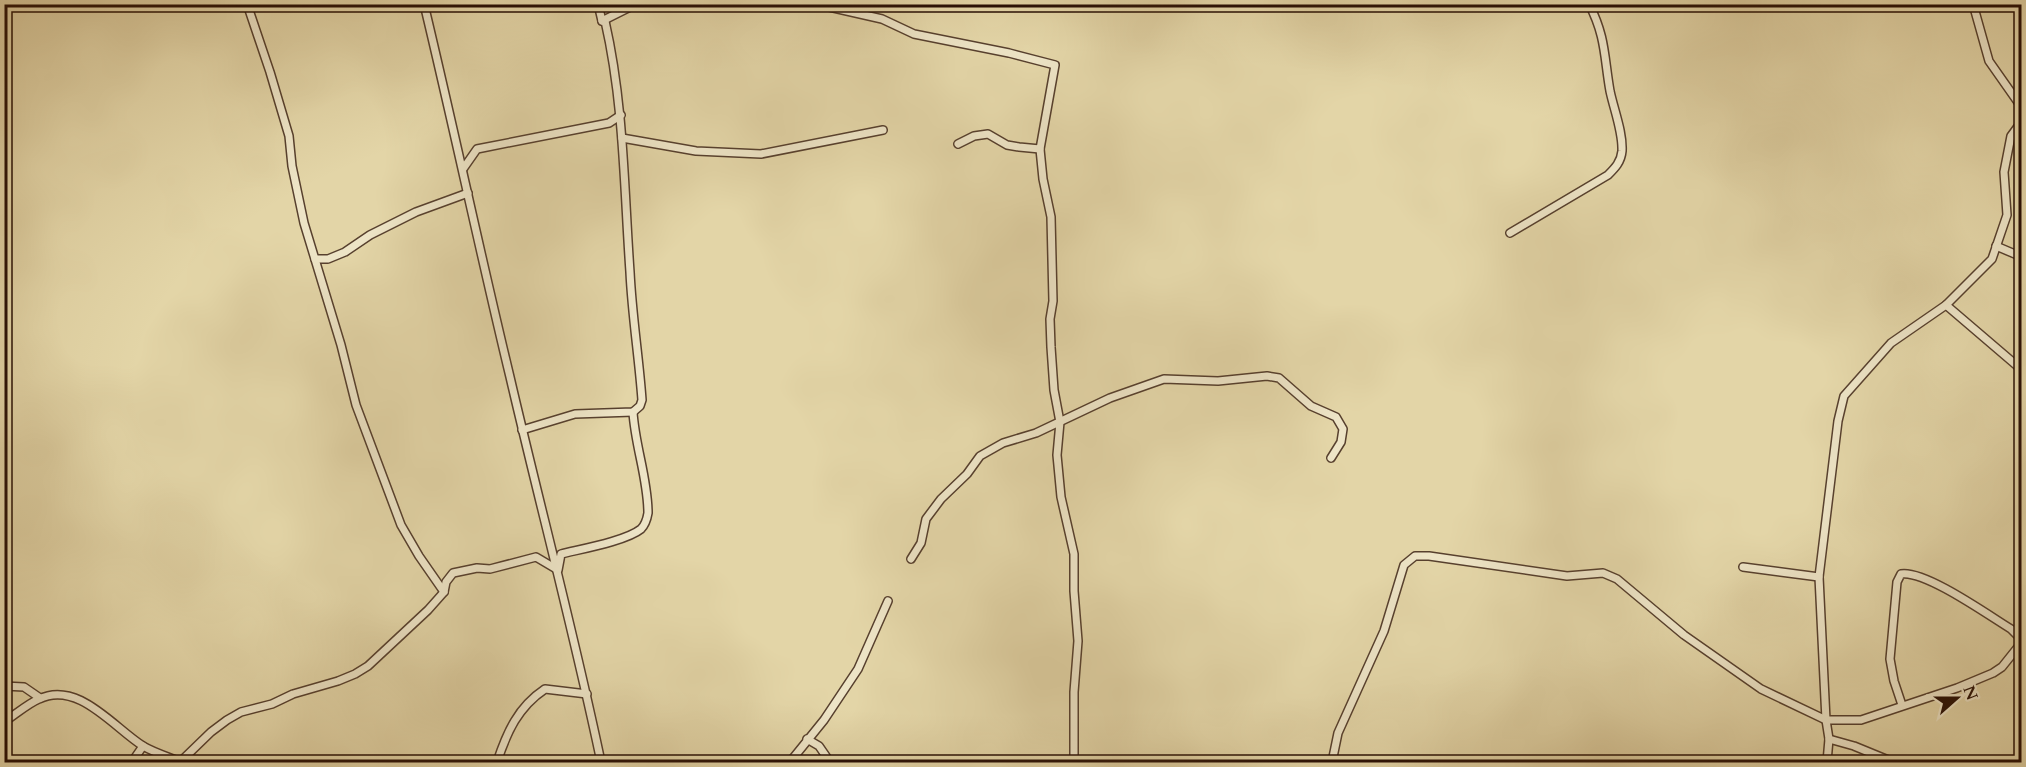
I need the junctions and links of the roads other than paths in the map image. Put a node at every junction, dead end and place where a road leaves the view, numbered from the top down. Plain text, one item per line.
1 (247, 4) edge
2 (424, 4) edge
3 (598, 4) edge
4 (642, 4) edge
5 (816, 4) edge
6 (1589, 4) edge
7 (1973, 4) edge
8 (842, 7) edge
9 (602, 21) junction
10 (2022, 108) edge
11 (621, 115) junction
12 (2022, 121) edge
13 (609, 123) junction
14 (883, 130) dead end
15 (622, 134) junction
16 (958, 144) dead end
17 (1040, 148) junction
18 (462, 169) junction
19 (468, 193) junction
20 (1510, 233) dead end
21 (1996, 246) junction
22 (2022, 257) edge
23 (315, 259) junction
24 (1946, 305) junction
25 (2022, 370) edge
26 (633, 412) junction
27 (1060, 422) junction
28 (522, 430) junction
29 (1331, 458) dead end
30 (911, 559) dead end
31 (1743, 567) dead end
32 (558, 570) junction
33 (1819, 577) junction
34 (444, 592) junction
35 (888, 601) dead end
36 (2022, 642) edge
37 (4, 686) edge
38 (587, 694) junction
39 (40, 698) junction
40 (1902, 705) junction
41 (1826, 720) junction
42 (4, 722) edge
43 (807, 739) junction
44 (1829, 739) junction
45 (143, 746) junction
46 (132, 762) edge
47 (181, 762) edge
48 (497, 762) edge
49 (601, 762) edge
50 (790, 762) edge
51 (830, 762) edge
52 (1074, 762) edge
53 (1332, 762) edge
54 (1827, 762) edge
55 (1893, 762) edge

1 - 23 street
2 - 18 street
3 - 9 street
4 - 9 street
5 - 8 street
6 - 20 street
7 - 10 street
8 - 17 street
9 - 11 street
11 - 13 street
11 - 15 street
12 - 21 street
13 - 15 street
13 - 18 street
14 - 15 street
15 - 26 street
16 - 17 street
17 - 27 street
18 - 19 street
19 - 23 street
19 - 28 street
21 - 22 street
21 - 24 street
23 - 34 street
24 - 25 street
24 - 33 street
26 - 28 street
26 - 32 street
27 - 29 street
27 - 30 street
27 - 52 street
28 - 32 street
31 - 33 street
32 - 34 street
32 - 38 street
33 - 41 street
34 - 47 street
35 - 43 street
36 - 40 street
36 - 40 street
37 - 39 street
38 - 48 street
38 - 49 street
39 - 42 street
39 - 45 street
40 - 41 street
41 - 44 street
41 - 53 street
43 - 50 street
43 - 51 street
44 - 54 street
44 - 55 street
45 - 46 street
45 - 47 street

